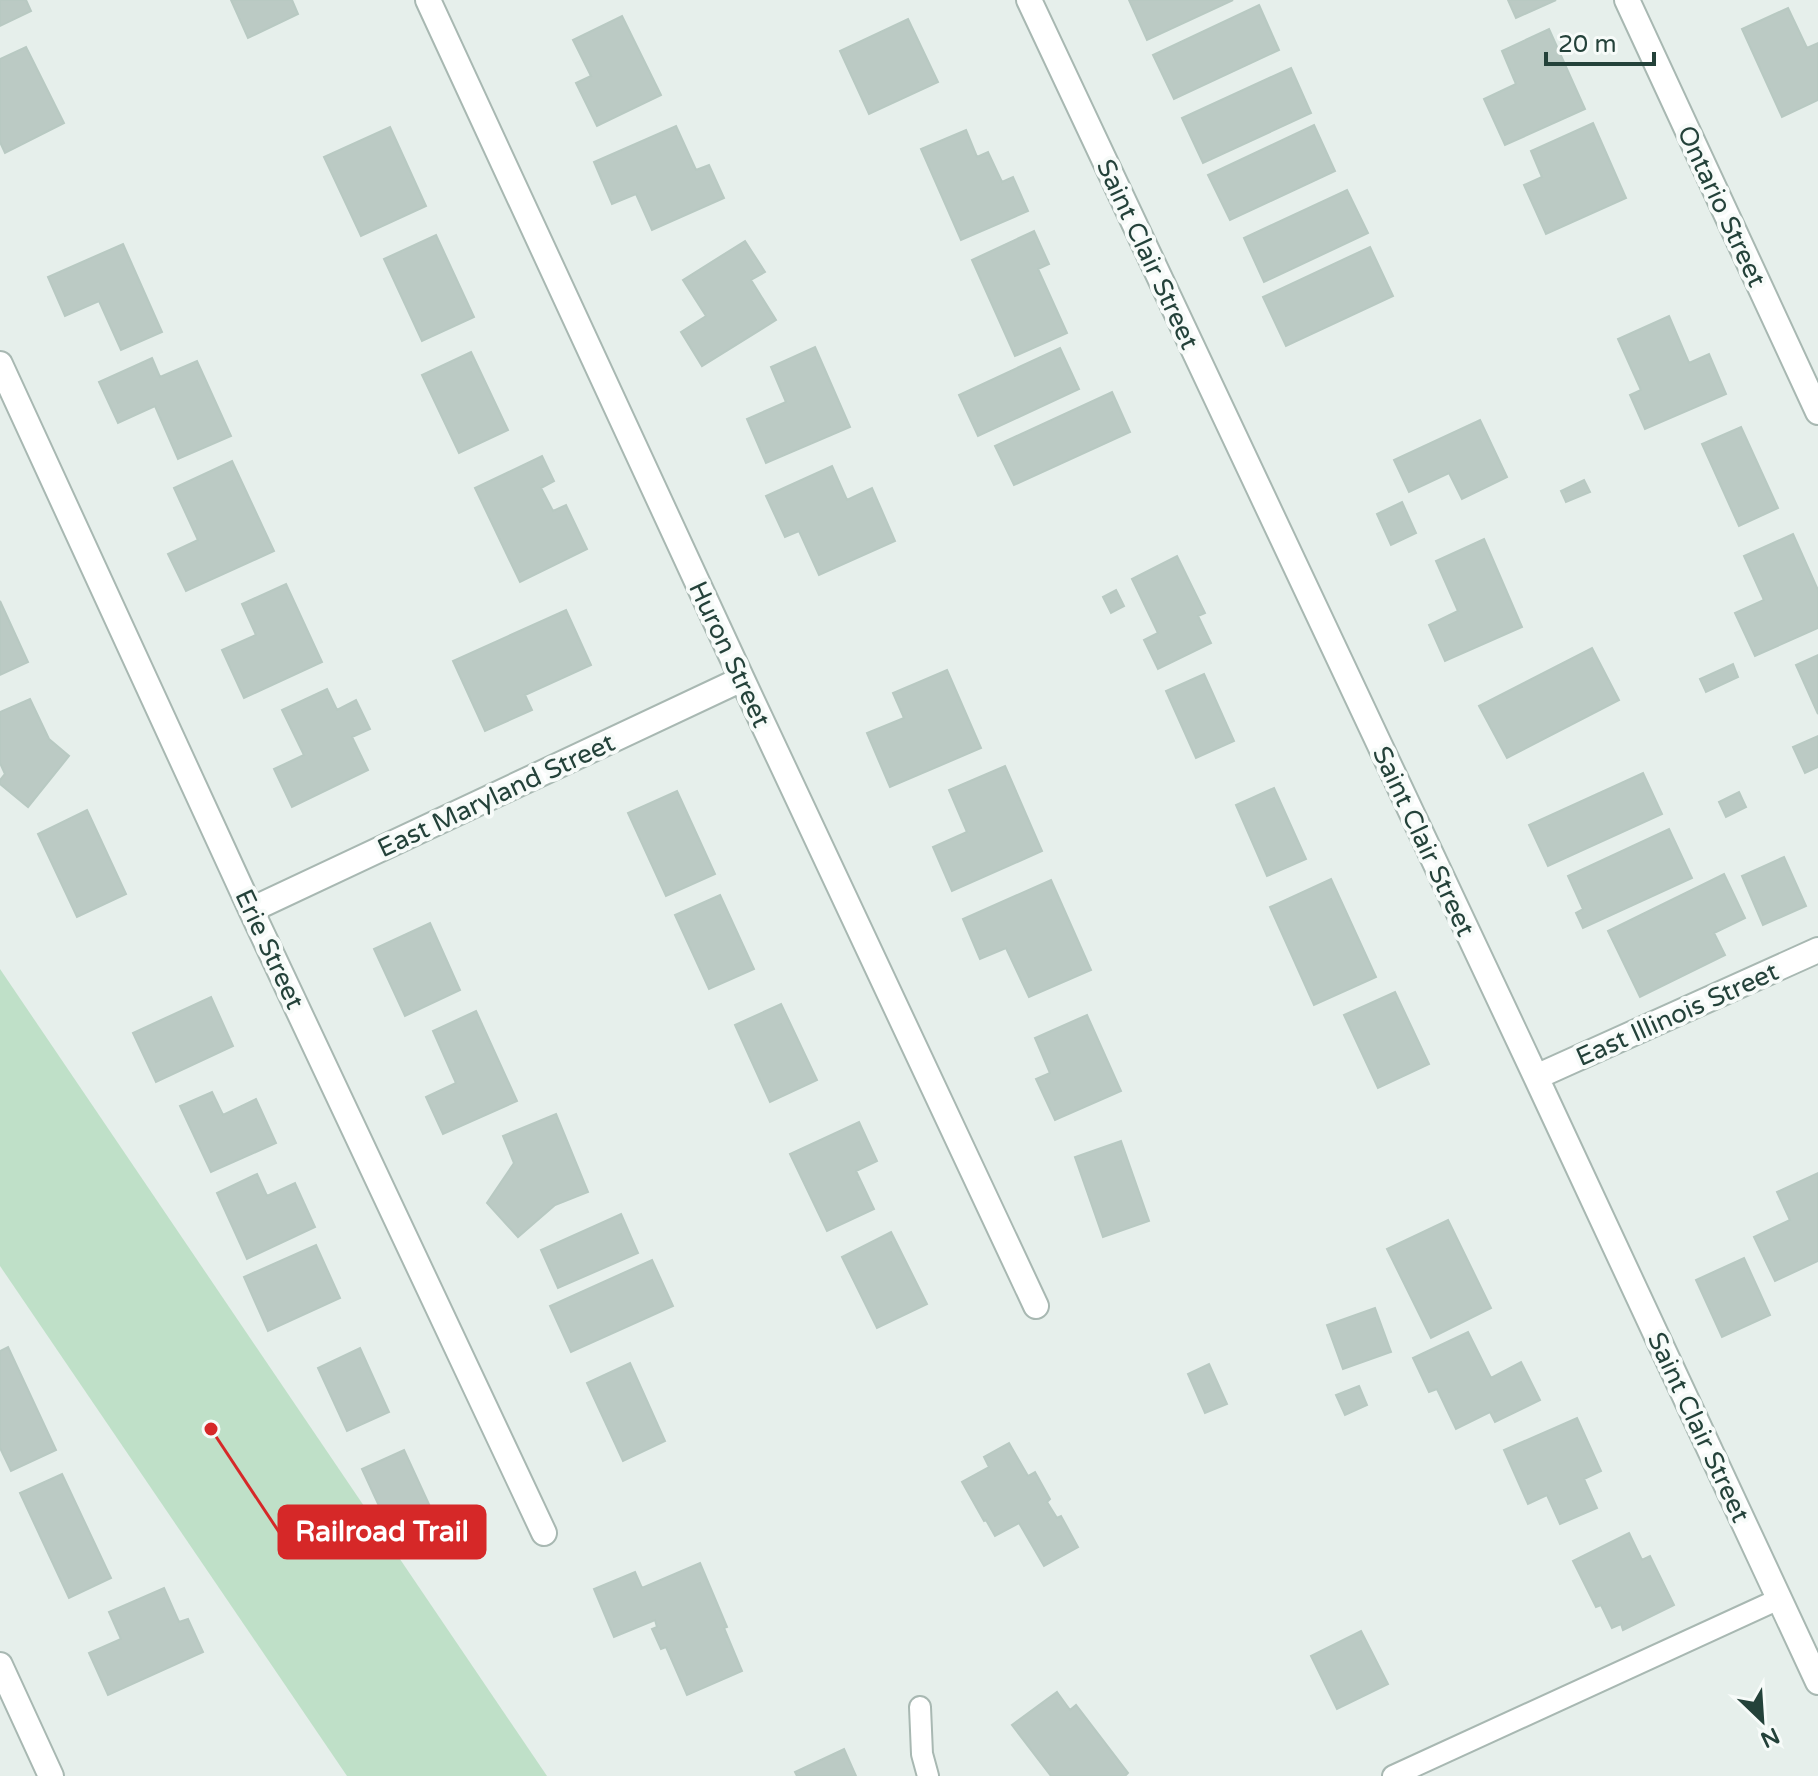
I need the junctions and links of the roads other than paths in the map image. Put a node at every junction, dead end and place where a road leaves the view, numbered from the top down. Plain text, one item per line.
1 (428, 0) edge
2 (1029, 0) edge
3 (1627, 0) edge
4 (0, 364) edge
5 (1818, 412) edge
6 (742, 679) junction
7 (251, 910) junction
8 (1818, 950) edge
9 (1536, 1077) junction
10 (1036, 1306) dead end
11 (544, 1533) dead end
12 (1779, 1599) junction
13 (0, 1665) edge
14 (1818, 1682) edge
15 (920, 1707) dead end
16 (51, 1776) edge
17 (928, 1776) edge
18 (1393, 1776) edge

1 - 6 street, Huron Street
2 - 9 street, Saint Clair Street
3 - 5 street, Ontario Street
4 - 7 street, Erie Street
6 - 7 street, East Maryland Street
6 - 10 street, Huron Street
7 - 11 street, Erie Street
8 - 9 street, East Illinois Street
9 - 12 street, Saint Clair Street
12 - 14 street, Saint Clair Street
12 - 18 lane
13 - 16 street
15 - 17 lane

